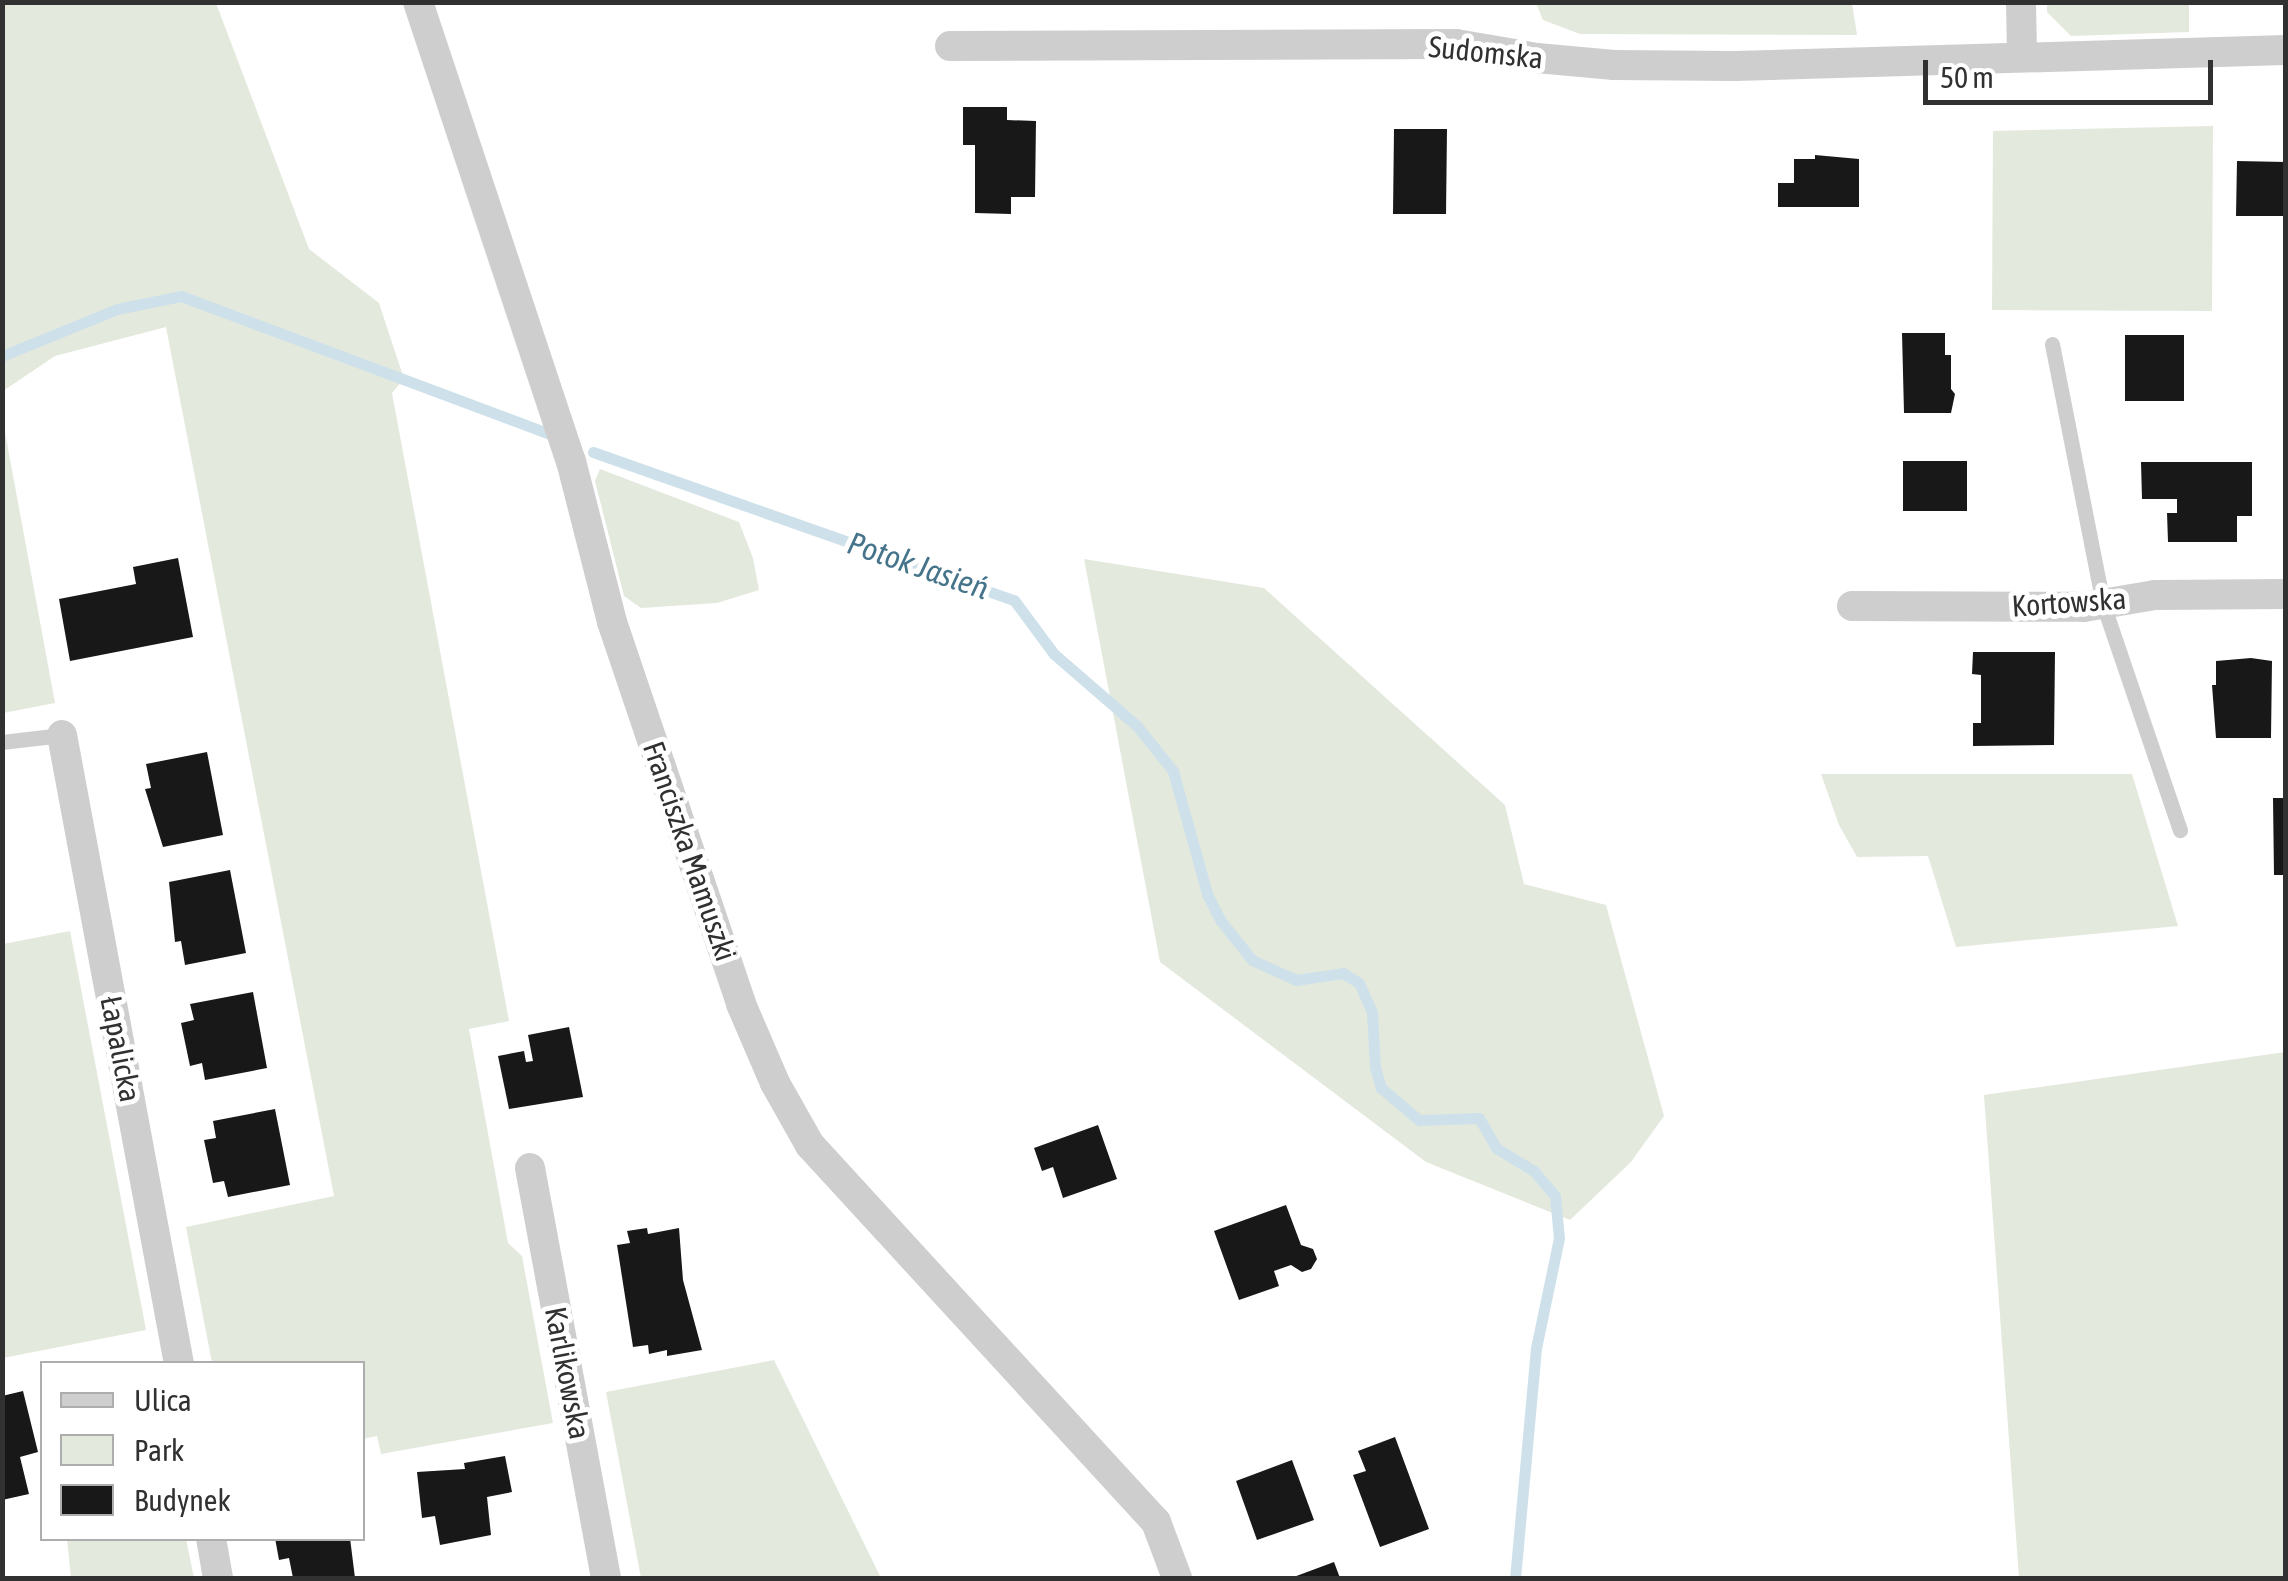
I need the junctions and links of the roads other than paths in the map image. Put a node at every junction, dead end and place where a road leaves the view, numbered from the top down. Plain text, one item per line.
1 (418, 2) edge
2 (2021, 2) edge
3 (950, 46) dead end
4 (2286, 50) edge
5 (2022, 55) junction
6 (2052, 344) dead end
7 (2286, 594) edge
8 (2103, 604) junction
9 (1852, 606) dead end
10 (62, 735) joint
11 (2, 742) edge
12 (2180, 830) dead end
13 (530, 1168) dead end
14 (178, 1361) edge
15 (211, 1541) edge
16 (218, 1578) edge
17 (606, 1578) edge
18 (1177, 1578) edge

1 - 18 street, Franciszka Mamuszki
2 - 5 street
3 - 5 street, Sudomska
4 - 5 street, Sudomska
6 - 8 lane
7 - 8 street, Kortowska
8 - 9 street, Kortowska
8 - 12 lane
10 - 11 lane
10 - 14 street, Łapalicka
13 - 17 street, Karlikowska
15 - 16 street

